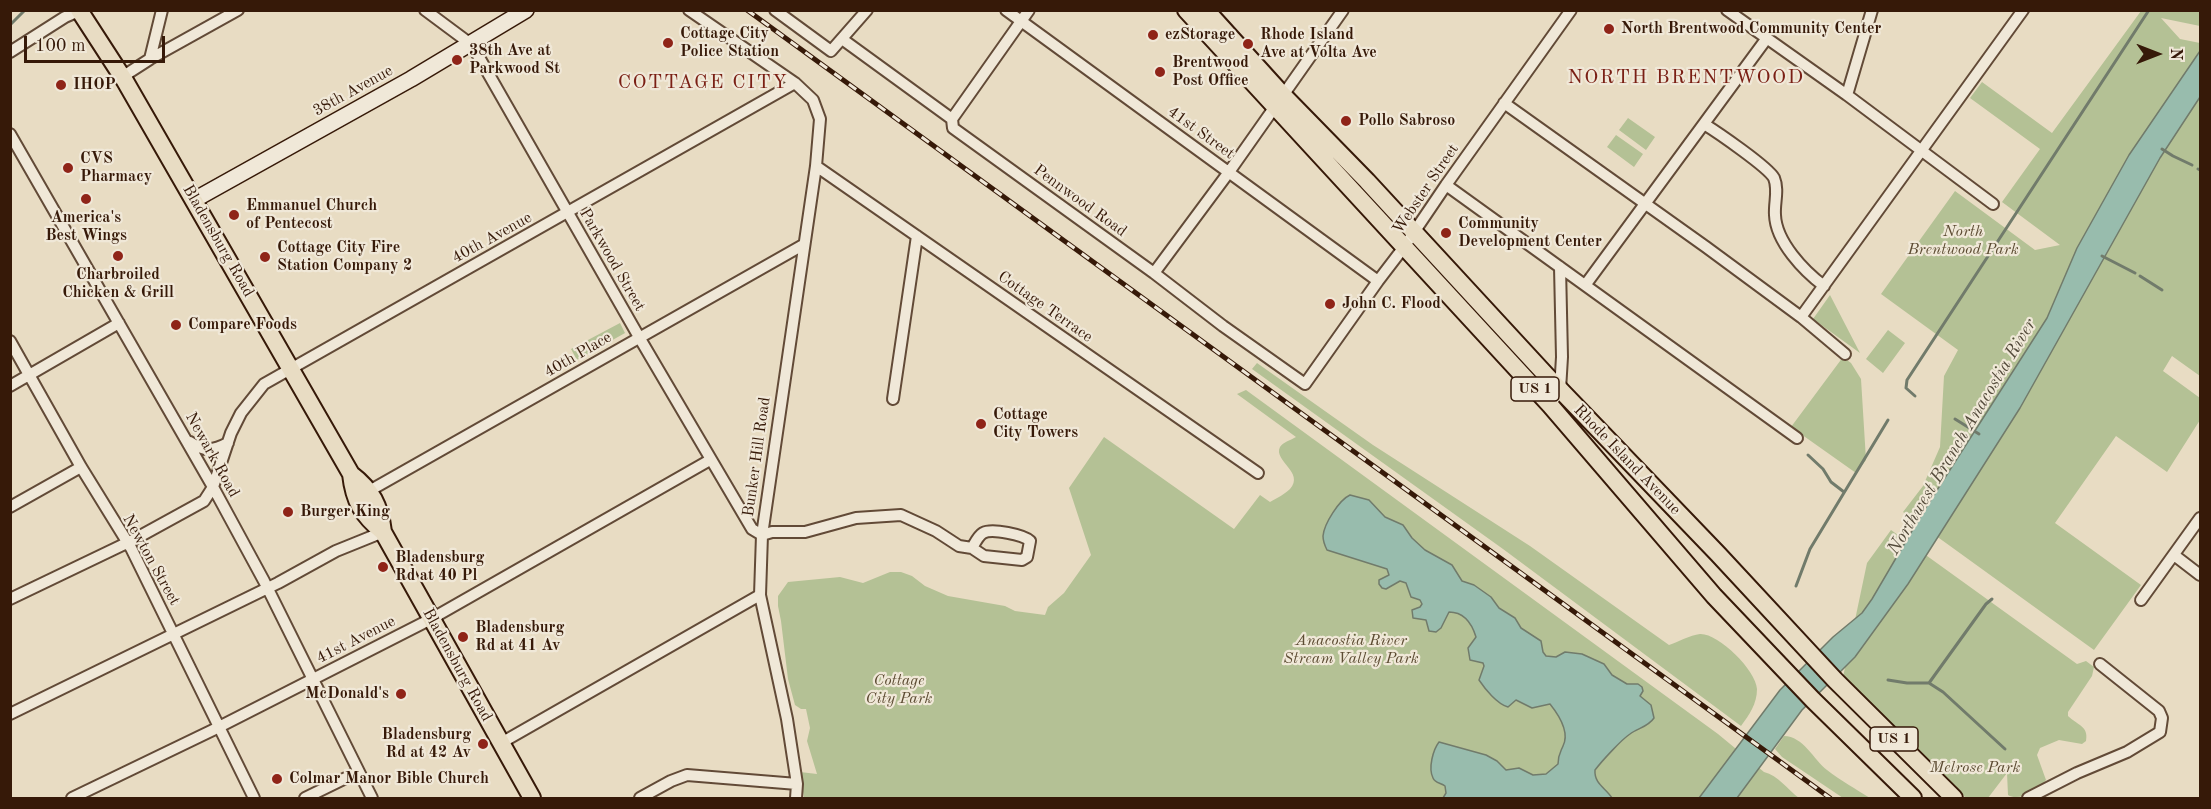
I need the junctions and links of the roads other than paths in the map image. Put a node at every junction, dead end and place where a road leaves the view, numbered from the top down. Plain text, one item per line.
1 (162, 10) edge
2 (238, 10) edge
3 (425, 10) edge
4 (526, 10) edge
5 (689, 10) edge
6 (775, 10) edge
7 (867, 10) edge
8 (1006, 10) edge
9 (1029, 10) edge
10 (1186, 10) edge
11 (1206, 10) edge
12 (1343, 10) edge
13 (1571, 10) edge
14 (1728, 10) edge
15 (1750, 10) edge
16 (1872, 10) edge
17 (2023, 10) edge
18 (79, 11) edge
19 (1020, 21) junction
20 (1744, 22) junction
21 (1767, 38) junction
22 (842, 39) junction
23 (472, 45) junction
24 (10, 52) edge
25 (150, 59) junction
26 (122, 77) junction
27 (795, 83) junction
28 (1847, 95) junction
29 (1279, 100) junction
30 (1504, 103) junction
31 (952, 119) junction
32 (1704, 124) junction
33 (10, 135) edge
34 (1921, 152) junction
35 (816, 166) junction
36 (1229, 172) junction
37 (1446, 185) junction
38 (194, 200) junction
39 (1646, 203) junction
40 (1993, 204) dead end
41 (568, 213) junction
42 (1413, 232) junction
43 (917, 236) junction
44 (803, 245) junction
45 (1404, 247) junction
46 (1560, 267) junction
47 (1154, 273) junction
48 (1378, 281) junction
49 (1586, 284) junction
50 (1824, 286) junction
51 (1801, 317) junction
52 (119, 323) junction
53 (639, 338) junction
54 (10, 341) edge
55 (1845, 354) dead end
56 (291, 368) junction
57 (30, 375) junction
58 (1305, 384) joint
59 (10, 386) edge
60 (1560, 390) junction
61 (893, 399) dead end
62 (1550, 405) junction
63 (1797, 438) dead end
64 (186, 440) junction
65 (228, 443) junction
66 (710, 460) junction
67 (81, 467) junction
68 (1258, 473) dead end
69 (351, 474) junction
70 (213, 487) junction
71 (369, 491) junction
72 (10, 507) edge
73 (2200, 518) edge
74 (383, 532) junction
75 (762, 535) junction
76 (127, 543) junction
77 (972, 548) junction
78 (2174, 555) junction
79 (2200, 575) edge
80 (267, 588) junction
81 (760, 595) junction
82 (10, 599) edge
83 (2141, 600) dead end
84 (431, 619) junction
85 (174, 633) junction
86 (2100, 664) dead end
87 (313, 679) junction
88 (10, 714) edge
89 (219, 726) junction
90 (501, 743) junction
91 (358, 772) junction
92 (797, 784) junction
93 (72, 798) edge
94 (254, 798) edge
95 (305, 798) edge
96 (372, 798) edge
97 (532, 798) edge
98 (640, 798) edge
99 (796, 798) edge
100 (1913, 798) edge
101 (1954, 798) edge
102 (2028, 798) edge

1 - 25 street
2 - 25 street
3 - 23 street, Parkwood Street
4 - 23 main road, 38th Avenue
5 - 27 street
6 - 22 street
7 - 22 street
8 - 19 street, 41st Street
9 - 19 street
10 - 29 main road, Rhode Island Avenue / US 1
11 - 29 main road, Rhode Island Avenue / US 1
12 - 29 street
13 - 30 street, Webster Street
14 - 20 street
15 - 20 street
16 - 28 street
17 - 34 street
18 - 24 street
18 - 26 main road, Bladensburg Road
19 - 31 street
19 - 36 street, 41st Street
20 - 21 street
21 - 28 street
21 - 32 street
22 - 31 street, Pennwood Road
23 - 38 main road, 38th Avenue
23 - 41 street, Parkwood Street
25 - 26 street
26 - 38 main road, Bladensburg Road
27 - 35 street, Bunker Hill Road
27 - 41 street, 40th Avenue
28 - 34 street
29 - 36 street
29 - 42 main road, Rhode Island Avenue / US 1
29 - 45 main road, Rhode Island Avenue / US 1
30 - 37 street, Webster Street
30 - 39 street
31 - 47 street, Pennwood Road
32 - 39 street
32 - 50 street
33 - 52 street, Newark Road
34 - 40 street
34 - 50 street
35 - 43 street, Cottage Terrace
35 - 44 street, Bunker Hill Road
36 - 47 street
36 - 48 street, 41st Street
37 - 42 street, Webster Street
37 - 46 street
38 - 56 main road, Bladensburg Road
39 - 49 street
39 - 51 street
41 - 53 street, Parkwood Street
41 - 56 street, 40th Avenue
42 - 45 street, Webster Street
42 - 60 main road, Rhode Island Avenue / US 1
43 - 61 street
43 - 68 street, Cottage Terrace
44 - 53 street, 40th Place
44 - 75 street, Bunker Hill Road
45 - 48 street, Webster Street
45 - 62 main road, Rhode Island Avenue / US 1
46 - 49 street
46 - 60 street
47 - 58 street, Pennwood Road
48 - 58 street, Webster Street
49 - 63 street
50 - 51 street
51 - 55 street
52 - 57 street
52 - 64 street, Newark Road
53 - 66 street, Parkwood Street
53 - 71 street, 40th Place
54 - 57 street, Newton Street
56 - 65 street, 40th Avenue
56 - 69 main road, Bladensburg Road
57 - 59 street
57 - 67 street, Newton Street
60 - 62 street
60 - 101 main road, Rhode Island Avenue / US 1
62 - 100 main road, Rhode Island Avenue / US 1
64 - 65 street
64 - 70 street, Newark Road
65 - 70 street, 40th Avenue
66 - 75 street, Parkwood Street
66 - 84 street, 41st Avenue
67 - 72 street
67 - 76 street, Newton Street
69 - 71 main road, Bladensburg Road
69 - 74 main road, Bladensburg Road
70 - 76 street, 40th Avenue
70 - 80 street, Newark Road
71 - 74 main road, Bladensburg Road
73 - 78 street
74 - 80 street
74 - 84 main road, Bladensburg Road
75 - 77 street
75 - 81 street, Bunker Hill Road
76 - 82 street, 40th Avenue
76 - 85 street, Newton Street
77 - 77 street
78 - 79 street
78 - 83 street
80 - 85 street
80 - 87 street, Newark Road
81 - 90 street
81 - 92 street, Bunker Hill Road
84 - 87 street, 41st Avenue
84 - 90 main road, Bladensburg Road
85 - 88 street
85 - 89 street, Newton Street
86 - 102 street
87 - 89 street, 41st Avenue
87 - 91 street, Newark Road
89 - 93 street, 41st Avenue
89 - 94 street, Newton Street
90 - 97 main road, Bladensburg Road
91 - 95 street
91 - 96 street, Newark Road
92 - 98 street
92 - 99 street, Bunker Hill Road

